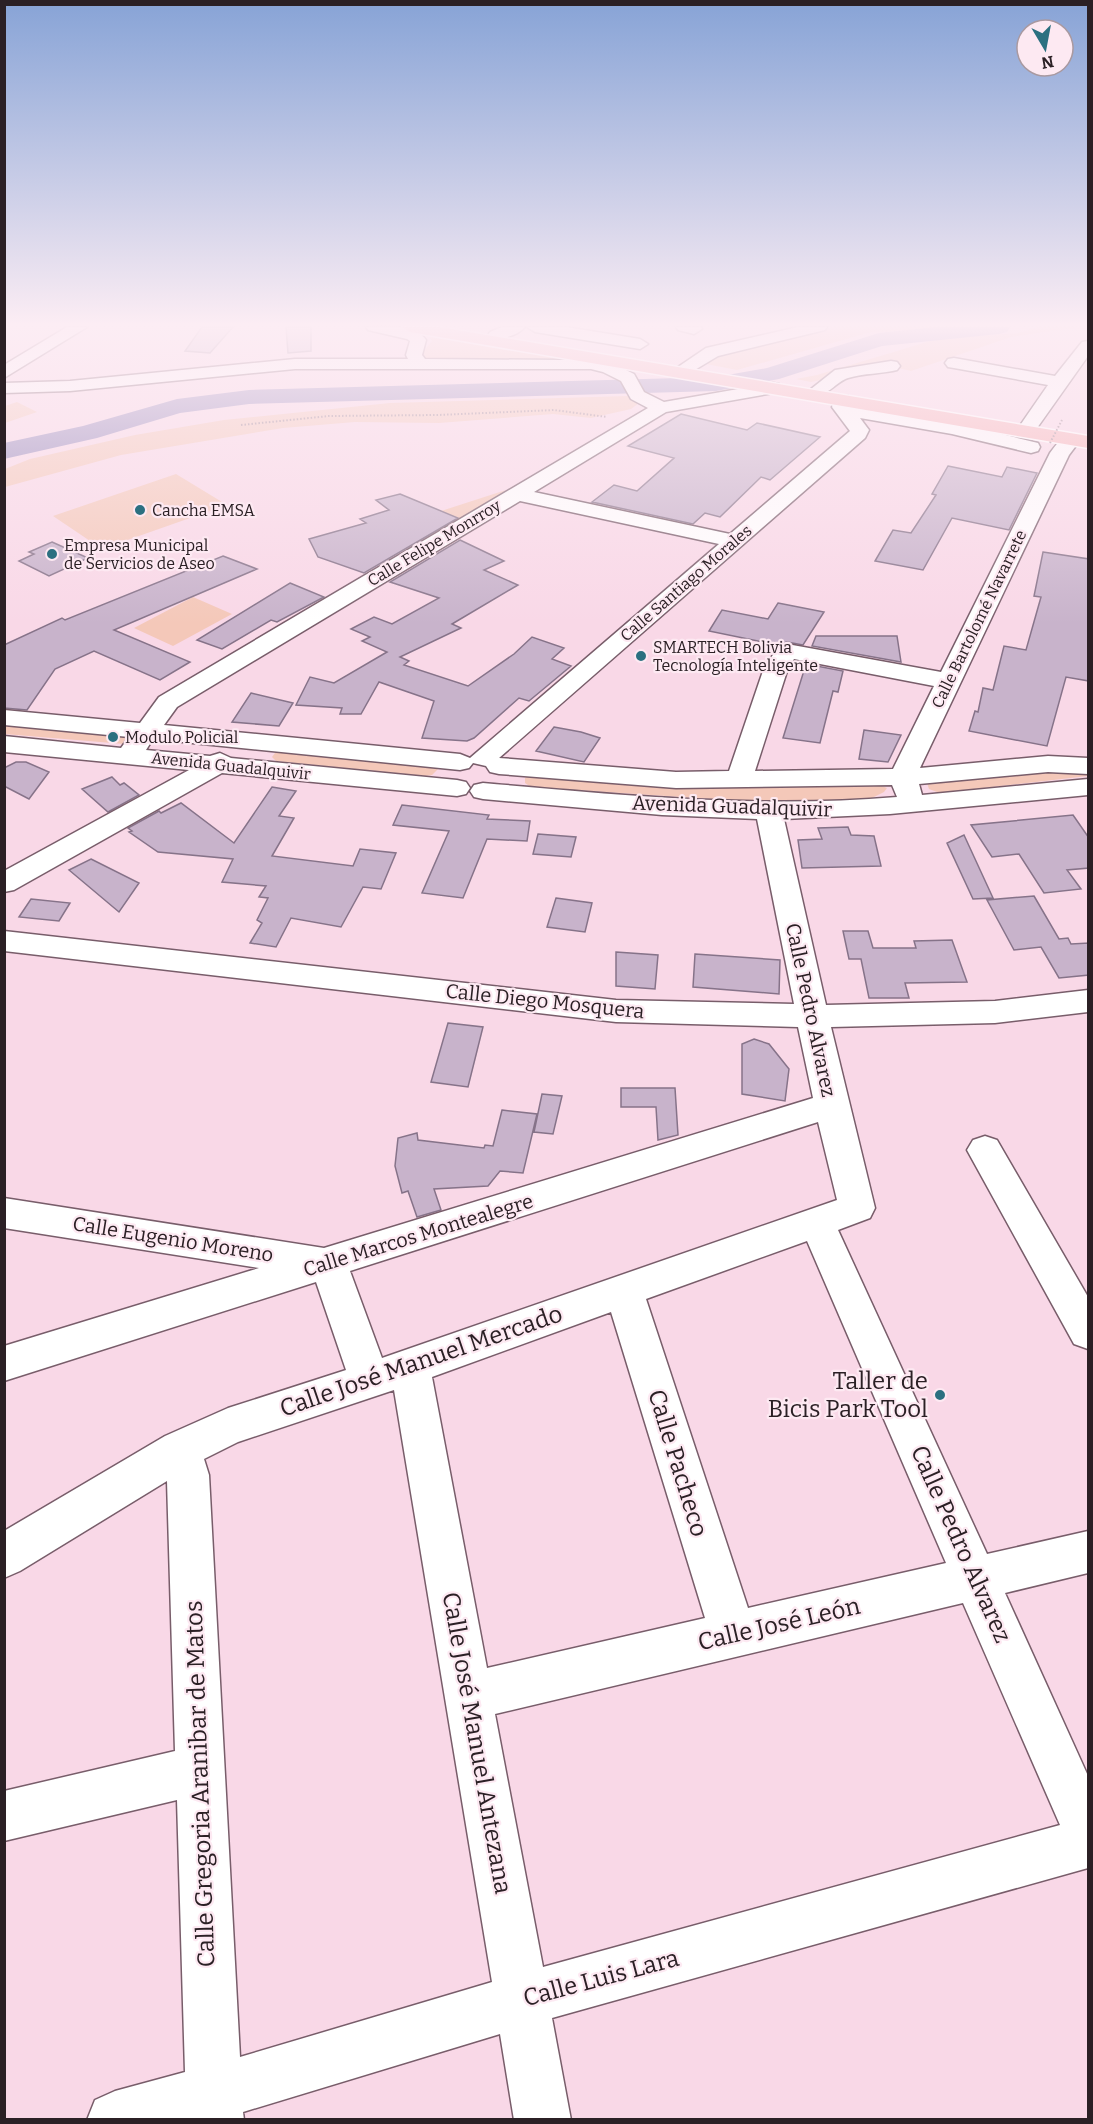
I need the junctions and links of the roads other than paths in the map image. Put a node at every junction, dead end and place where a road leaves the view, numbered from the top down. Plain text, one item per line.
1 (630, 426) edge
2 (858, 426) edge
3 (943, 426) edge
4 (999, 426) edge
5 (1037, 426) edge
6 (1072, 436) edge
7 (1031, 447) dead end
8 (516, 494) junction
9 (735, 541) junction
10 (948, 681) junction
11 (4, 717) edge
12 (145, 730) junction
13 (235, 739) junction
14 (4, 744) edge
15 (128, 756) junction
16 (481, 762) junction
17 (218, 765) junction
18 (1089, 766) edge
19 (903, 776) junction
20 (739, 780) junction
21 (1089, 787) edge
22 (470, 790) junction
23 (912, 803) junction
24 (769, 811) junction
25 (4, 883) edge
26 (4, 941) edge
27 (1087, 1004) edge
28 (814, 1016) junction
29 (831, 1105) junction
30 (985, 1150) dead end
31 (857, 1208) joint
32 (4, 1213) edge
33 (818, 1223) junction
34 (328, 1263) junction
35 (624, 1291) junction
36 (1089, 1332) edge
37 (4, 1364) edge
38 (389, 1373) junction
39 (180, 1450) junction
40 (1089, 1552) edge
41 (4, 1556) edge
42 (976, 1578) junction
43 (733, 1634) junction
44 (469, 1696) junction
45 (199, 1770) junction
46 (4, 1816) edge
47 (1089, 1832) edge
48 (1089, 1843) edge
49 (521, 2000) junction
50 (214, 2106) edge
51 (115, 2120) edge
52 (543, 2120) edge

1 - 8 street, Calle Felipe Monrroy
2 - 9 street, Calle Santiago Morales
3 - 7 street
4 - 6 highway
5 - 6 highway
6 - 10 street, Calle Bartolomé Navarrete
8 - 9 street
8 - 12 street, Calle Felipe Monrroy
9 - 16 street, Calle Santiago Morales
10 - 19 street, Calle Bartolomé Navarrete
10 - 20 street
11 - 12 street, Avenida Guadalquivir
12 - 13 street, Avenida Guadalquivir
12 - 15 street, Calle Felipe Monrroy
13 - 16 street, Avenida Guadalquivir
13 - 17 street
14 - 15 street, Avenida Guadalquivir
15 - 17 street, Avenida Guadalquivir
16 - 20 street, Avenida Guadalquivir
16 - 22 street
16 - 22 street
17 - 22 street, Avenida Guadalquivir
17 - 25 street
18 - 19 street, Avenida Guadalquivir
19 - 20 street, Avenida Guadalquivir
19 - 23 street
21 - 23 street, Avenida Guadalquivir
22 - 24 street, Avenida Guadalquivir
23 - 24 street, Avenida Guadalquivir
24 - 28 street, Calle Pedro Alvarez
26 - 28 street, Calle Diego Mosquera
27 - 28 street, Calle Diego Mosquera
28 - 29 street, Calle Pedro Alvarez
29 - 31 street, Calle Pedro Alvarez
29 - 34 street, Calle Marcos Montealegre
30 - 36 street
31 - 33 street, Calle José Manuel Mercado
32 - 34 street, Calle Eugenio Moreno
33 - 35 street, Calle José Manuel Mercado
33 - 42 street, Calle Pedro Alvarez
34 - 37 street, Calle Marcos Montealegre
34 - 38 street
35 - 38 street, Calle José Manuel Mercado
35 - 43 street, Calle Pacheco
38 - 39 street, Calle José Manuel Mercado
38 - 44 street, Calle José Manuel Antezana
39 - 41 street, Calle José Manuel Mercado
39 - 45 street, Calle Gregoria Aranibar de Matos
40 - 42 street, Calle José León
42 - 43 street, Calle José León
42 - 47 street, Calle Pedro Alvarez
43 - 44 street, Calle José León
44 - 49 street, Calle José Manuel Antezana
45 - 46 street
45 - 50 street, Calle Gregoria Aranibar de Matos
48 - 49 street, Calle Luis Lara
49 - 50 street, Calle Luis Lara
49 - 52 street, Calle José Manuel Antezana
50 - 51 street, Calle Luis Lara

